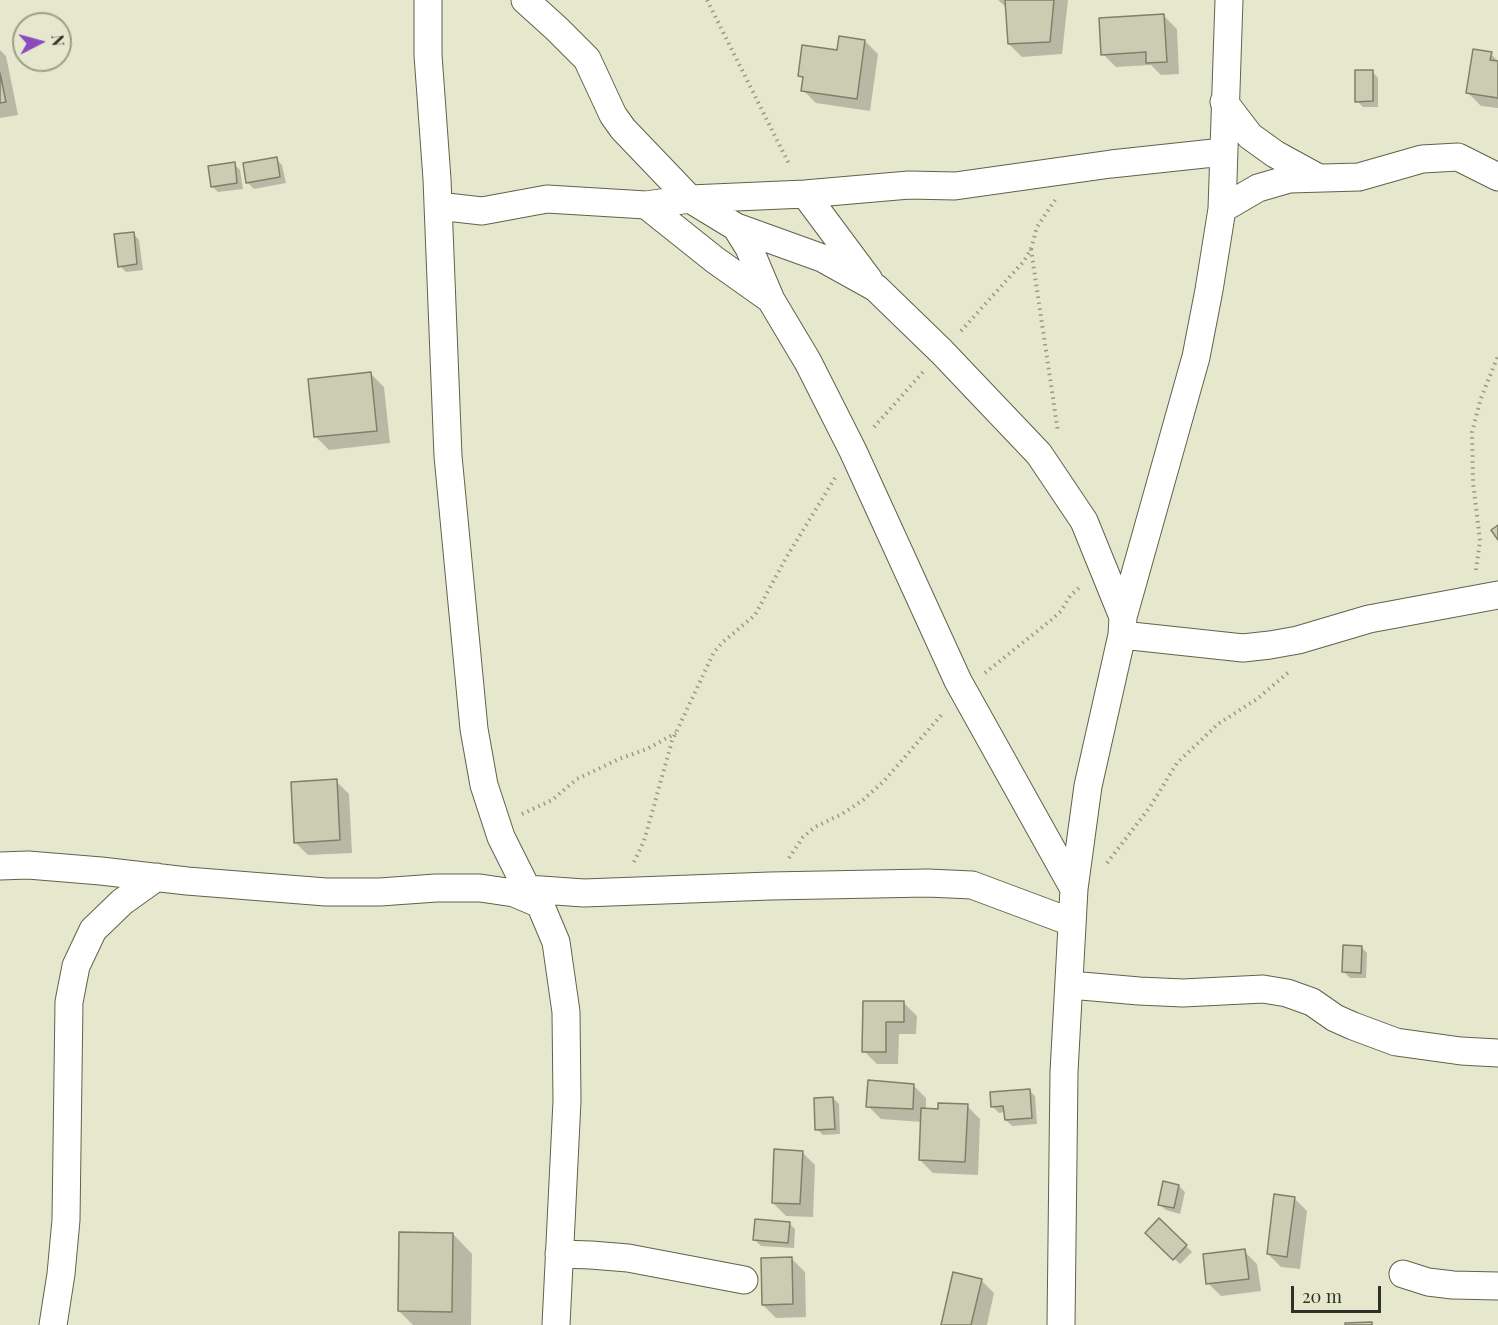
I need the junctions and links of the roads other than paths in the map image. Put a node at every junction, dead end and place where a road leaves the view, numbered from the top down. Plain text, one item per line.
1 (428, 0) edge
2 (525, 0) edge
3 (1229, 0) edge
4 (1224, 102) junction
5 (1223, 152) junction
6 (1498, 177) edge
7 (1321, 179) junction
8 (805, 194) junction
9 (690, 199) junction
10 (646, 205) junction
11 (438, 206) junction
12 (1222, 209) junction
13 (736, 227) junction
14 (876, 288) junction
15 (771, 300) junction
16 (1498, 595) edge
17 (1122, 626) junction
18 (0, 845) edge
19 (0, 866) edge
20 (42, 866) junction
21 (158, 877) junction
22 (1074, 889) junction
23 (534, 896) junction
24 (1071, 922) junction
25 (1070, 985) junction
26 (1498, 1053) edge
27 (560, 1254) junction
28 (1403, 1274) dead end
29 (744, 1280) dead end
30 (1498, 1286) edge
31 (53, 1325) edge
32 (556, 1325) edge
33 (1061, 1325) edge

1 - 11 street
2 - 9 street
3 - 4 street
4 - 5 street
4 - 7 street
5 - 8 street
5 - 12 street
6 - 7 street
7 - 12 street
8 - 9 street
8 - 14 street
9 - 10 street
9 - 13 street
10 - 11 street
10 - 15 street
11 - 23 street
12 - 17 street
13 - 14 street
13 - 15 street
14 - 17 street
15 - 22 street
16 - 17 street
17 - 22 street
18 - 20 street
19 - 20 street
20 - 21 street
21 - 23 street
21 - 31 street
22 - 24 street
23 - 24 street
23 - 27 street
24 - 25 street
25 - 26 street
25 - 33 street
27 - 29 street
27 - 32 street
28 - 30 street

